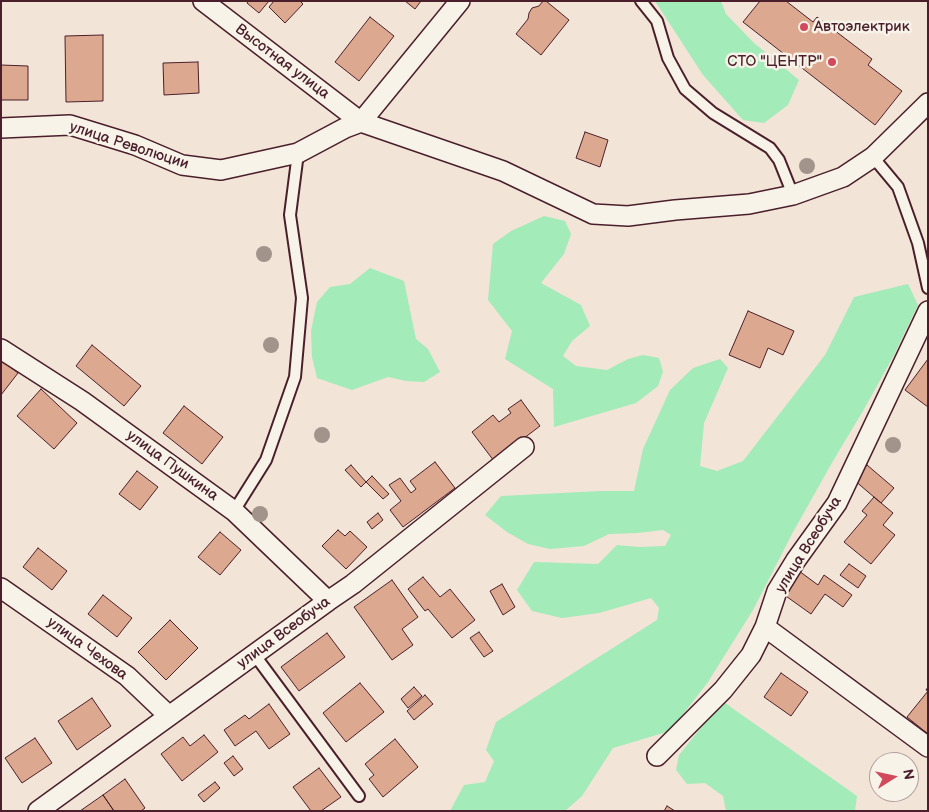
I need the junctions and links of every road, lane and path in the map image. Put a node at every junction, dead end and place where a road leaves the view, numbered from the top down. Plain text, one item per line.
1 (202, 1) edge
2 (460, 1) edge
3 (641, 1) edge
4 (928, 103) edge
5 (361, 122) junction
6 (1, 128) edge
7 (298, 153) junction
8 (873, 157) junction
9 (793, 195) junction
10 (928, 288) edge
11 (928, 311) edge
12 (1, 349) edge
13 (524, 447) dead end
14 (234, 511) junction
15 (1, 588) edge
16 (328, 601) junction
17 (765, 626) junction
18 (254, 654) junction
19 (169, 716) junction
20 (928, 747) edge
21 (657, 756) dead end
22 (359, 796) dead end
23 (38, 811) edge

1 - 5 street, Высотная улица
2 - 5 street, улица Революции
3 - 9 lane
4 - 8 street
5 - 7 street, улица Революции
5 - 9 street, Высотная улица
6 - 7 street, улица Революции
7 - 14 lane
8 - 9 street, Высотная улица
8 - 10 lane
11 - 17 street, улица Всеобуча
12 - 14 street, улица Пушкина
13 - 16 street, улица Всеобуча
14 - 16 street, улица Пушкина
15 - 19 street, улица Чехова
16 - 18 street, улица Всеобуча
17 - 20 street
17 - 21 street, улица Всеобуча
18 - 19 street, улица Всеобуча
18 - 22 lane
19 - 23 street, улица Всеобуча

